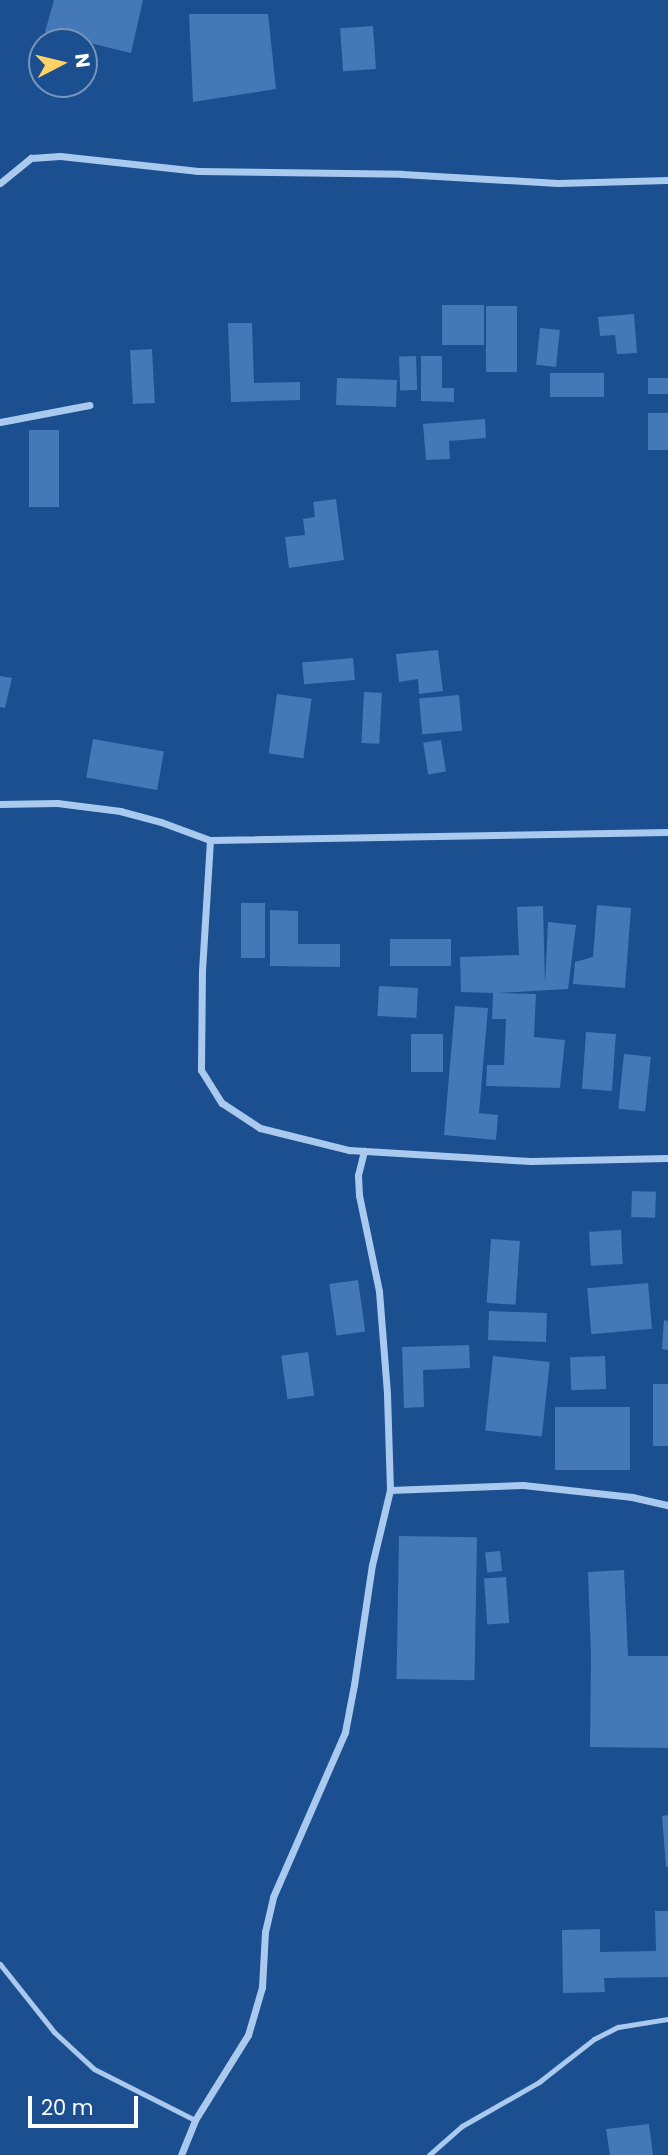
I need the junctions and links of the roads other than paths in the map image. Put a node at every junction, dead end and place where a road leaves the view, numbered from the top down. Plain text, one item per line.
1 (668, 180) edge
2 (0, 183) edge
3 (89, 405) dead end
4 (0, 422) edge
5 (0, 804) edge
6 (668, 832) edge
7 (210, 841) junction
8 (364, 1151) junction
9 (668, 1158) edge
10 (390, 1490) junction
11 (668, 1504) edge
12 (0, 1964) edge
13 (668, 2019) edge
14 (195, 2120) junction
15 (181, 2155) edge
16 (429, 2155) edge

1 - 2 street
3 - 4 street
5 - 7 street
6 - 7 street
7 - 8 street
8 - 9 street
8 - 10 street
10 - 11 street
10 - 14 street
12 - 14 lane
13 - 16 lane
14 - 15 street

